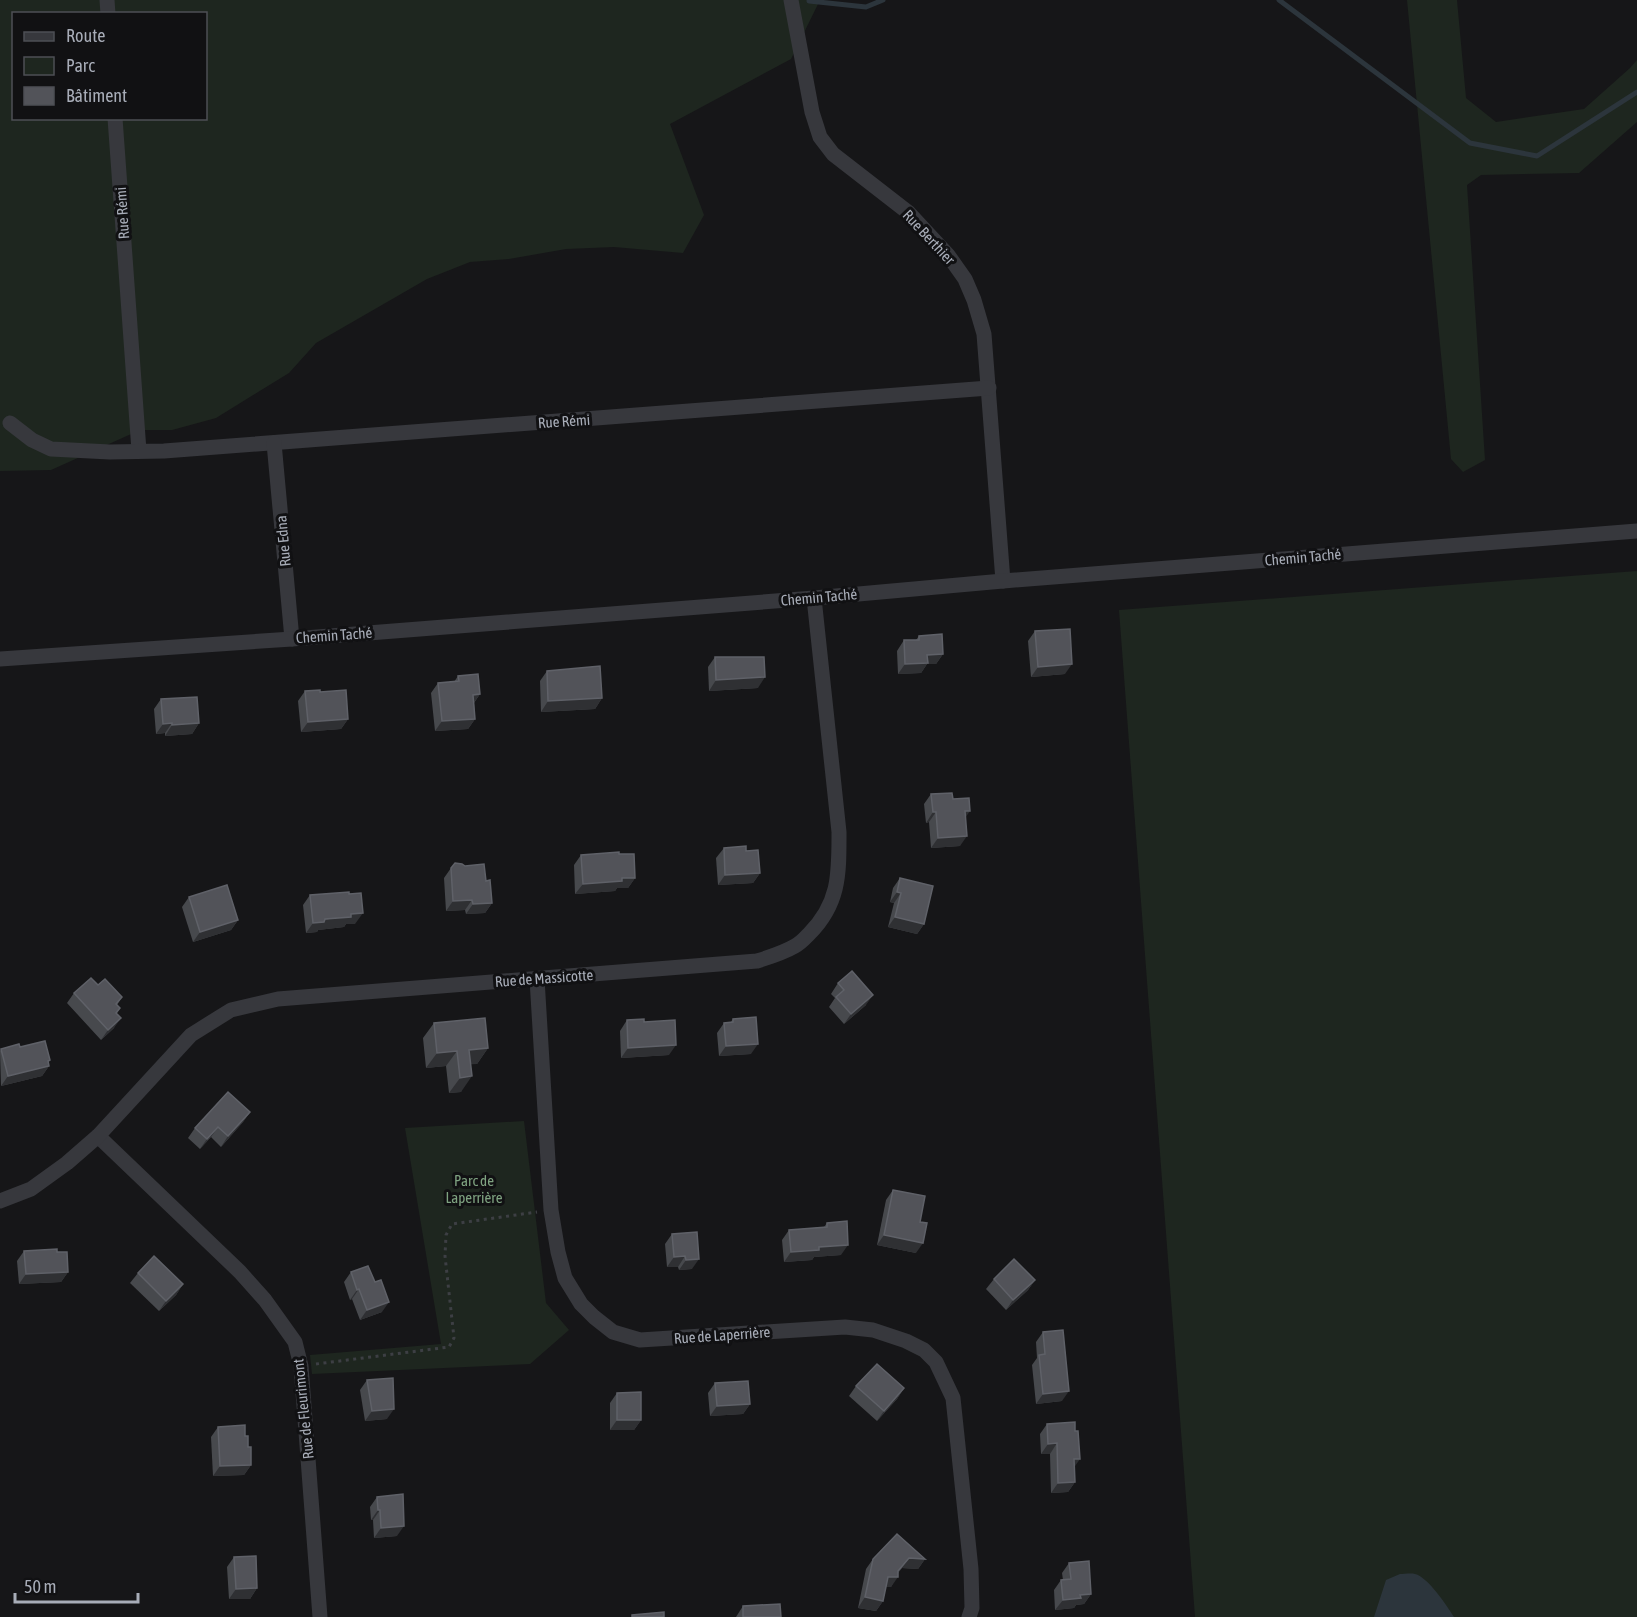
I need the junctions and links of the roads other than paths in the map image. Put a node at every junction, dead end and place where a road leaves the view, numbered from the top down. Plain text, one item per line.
1 (791, 0) edge
2 (115, 120) edge
3 (989, 388) junction
4 (10, 423) dead end
5 (273, 443) junction
6 (139, 451) junction
7 (1637, 531) edge
8 (1003, 581) junction
9 (814, 598) junction
10 (292, 639) junction
11 (0, 659) edge
12 (537, 979) junction
13 (98, 1136) junction
14 (0, 1200) edge
15 (320, 1617) edge
16 (969, 1617) edge

1 - 3 street, Rue Berthier
2 - 6 street, Rue Rémi
3 - 5 street, Rue Rémi
3 - 8 street, Rue Berthier
4 - 6 street, Rue Rémi
5 - 6 street, Rue Rémi
5 - 10 street, Rue Edna
7 - 8 street, Chemin Taché
8 - 9 street, Chemin Taché
9 - 10 street, Chemin Taché
9 - 12 street, Rue de Massicotte
10 - 11 street, Chemin Taché
12 - 13 street, Rue de Massicotte
12 - 16 street, Rue de Laperrière
13 - 14 street, Rue de Massicotte
13 - 15 street, Rue de Fleurimont

